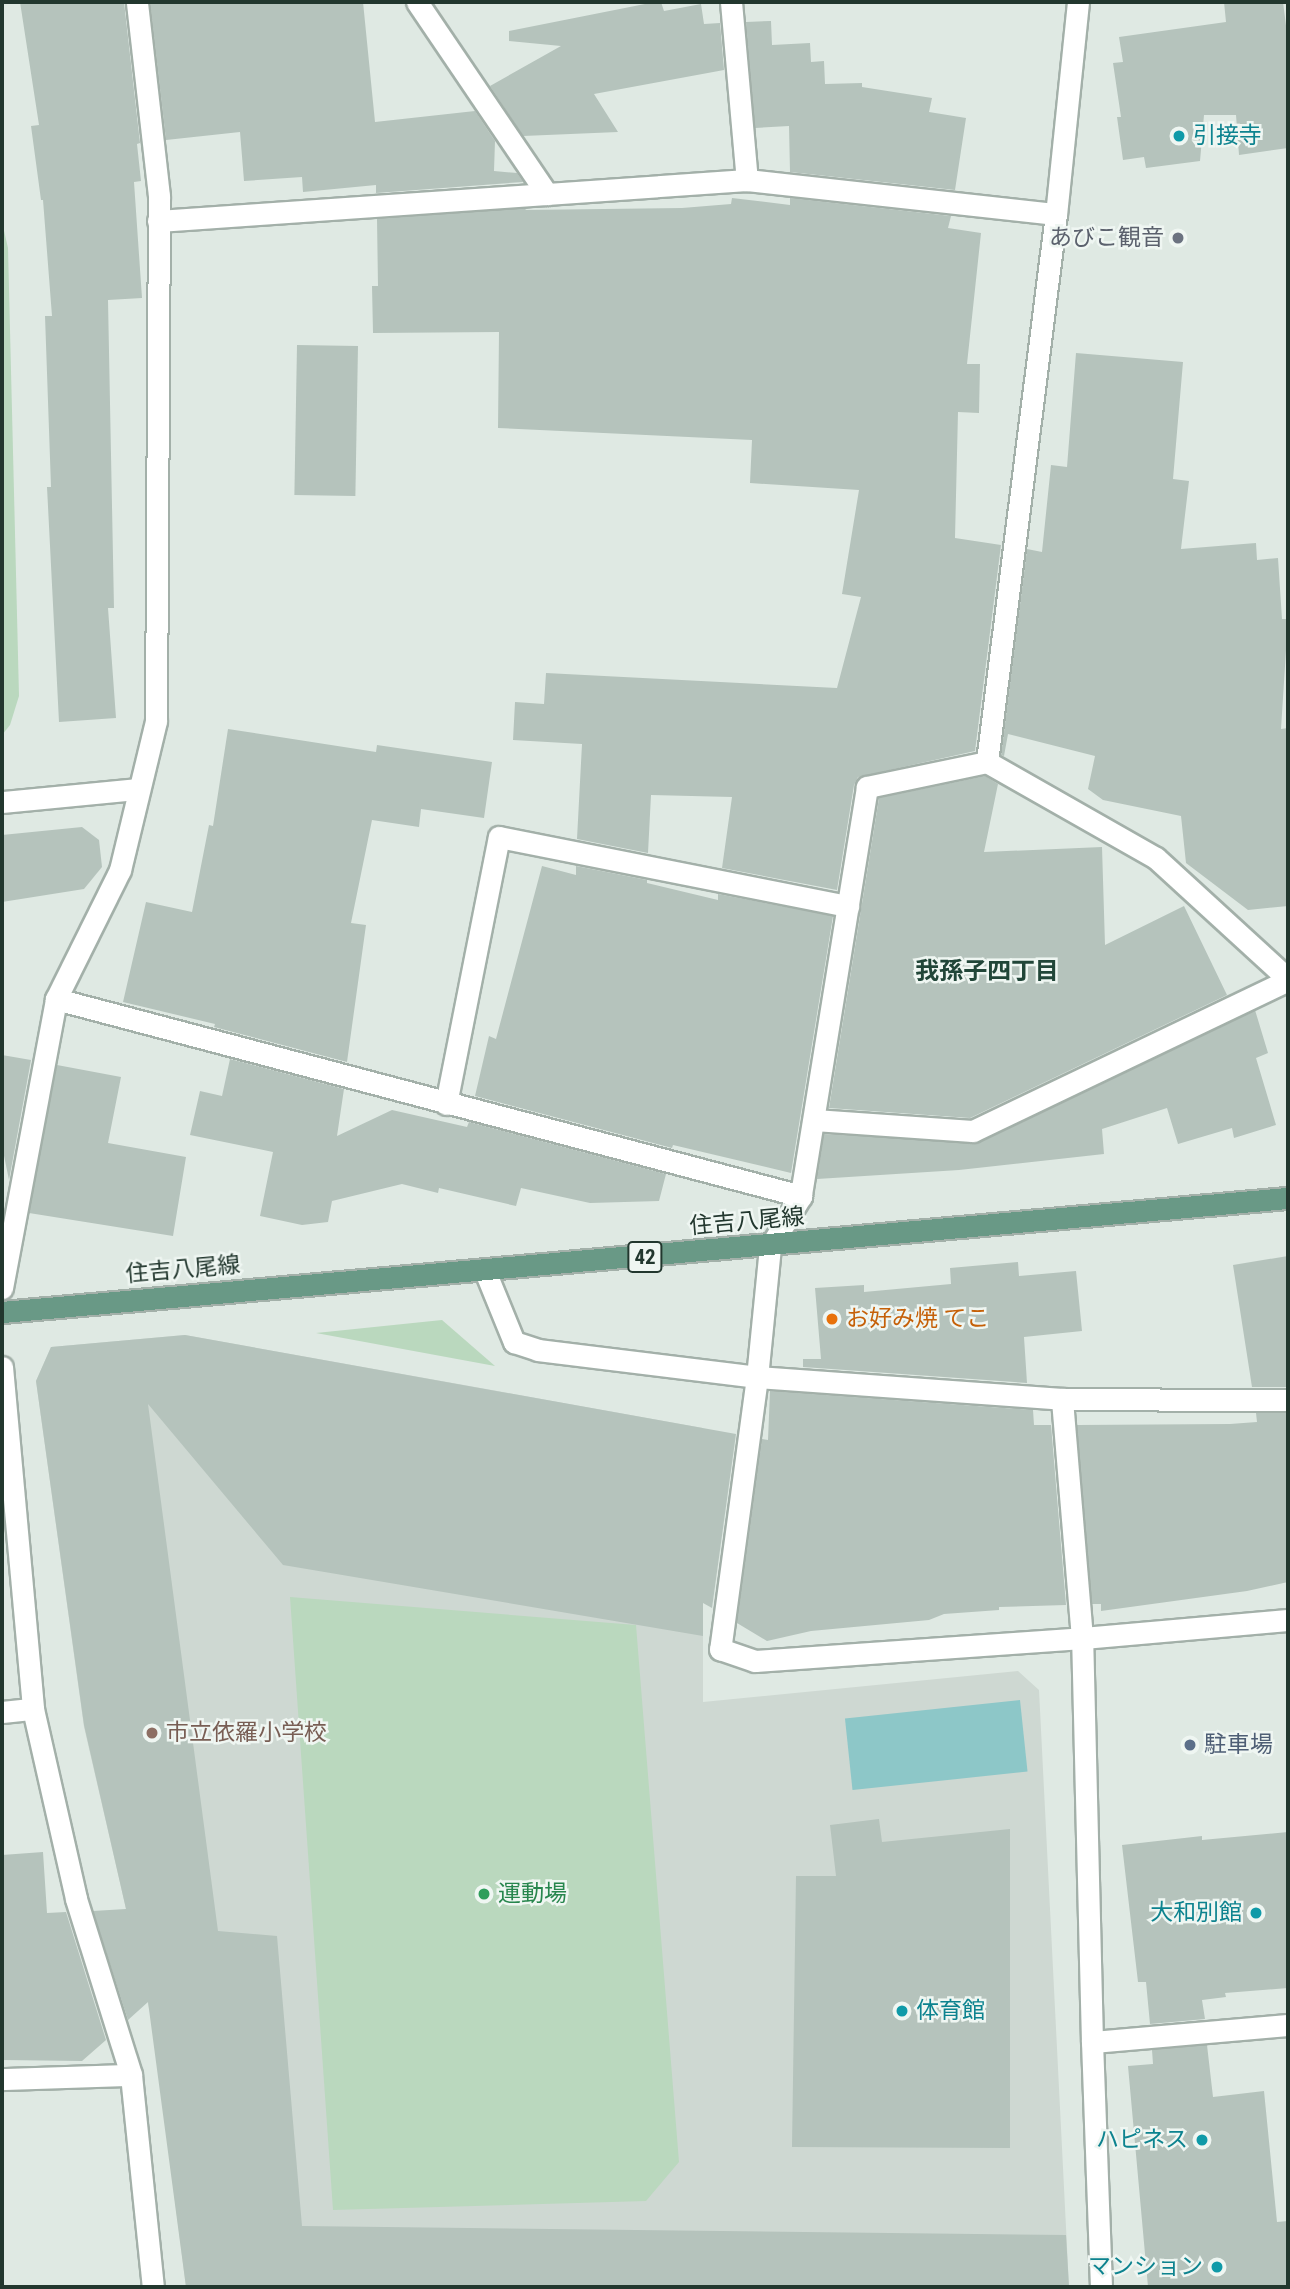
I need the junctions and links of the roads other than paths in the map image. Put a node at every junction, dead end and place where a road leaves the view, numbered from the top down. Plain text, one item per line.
1 (137, 2) edge
2 (417, 2) edge
3 (731, 2) edge
4 (1078, 2) edge
5 (747, 180) junction
6 (547, 194) junction
7 (1056, 214) junction
8 (159, 221) junction
9 (987, 762) junction
10 (138, 789) junction
11 (2, 802) edge
12 (848, 906) junction
13 (1288, 980) edge
14 (56, 999) junction
15 (446, 1104) junction
16 (814, 1121) junction
17 (801, 1196) junction
18 (1288, 1198) edge
19 (770, 1247) junction
20 (485, 1271) junction
21 (2, 1288) edge
22 (2, 1312) edge
23 (2, 1367) edge
24 (757, 1377) junction
25 (1062, 1399) junction
26 (1288, 1399) edge
27 (1288, 1620) edge
28 (1082, 1638) junction
29 (33, 1709) junction
30 (2, 1712) edge
31 (1288, 2025) edge
32 (1092, 2042) junction
33 (131, 2075) junction
34 (2, 2079) edge
35 (153, 2287) edge
36 (1101, 2287) edge

1 - 8 street
2 - 6 street
3 - 5 street
4 - 7 street
5 - 6 street
5 - 7 street
6 - 8 street
7 - 9 street
8 - 10 street
9 - 12 street
9 - 13 street
10 - 11 street
10 - 14 street
12 - 15 street
12 - 16 street
13 - 16 street
14 - 15 street
14 - 21 street
15 - 17 street
16 - 17 street
17 - 19 street
18 - 19 main road, 住吉八尾線 / 42
19 - 20 main road, 住吉八尾線 / 42
19 - 24 street
20 - 22 main road, 住吉八尾線 / 42
20 - 24 street
23 - 29 street
24 - 25 street
24 - 28 street
25 - 26 street
25 - 28 street
27 - 28 street
28 - 32 street
29 - 30 street
29 - 33 street
31 - 32 street
32 - 36 street
33 - 34 street
33 - 35 street

